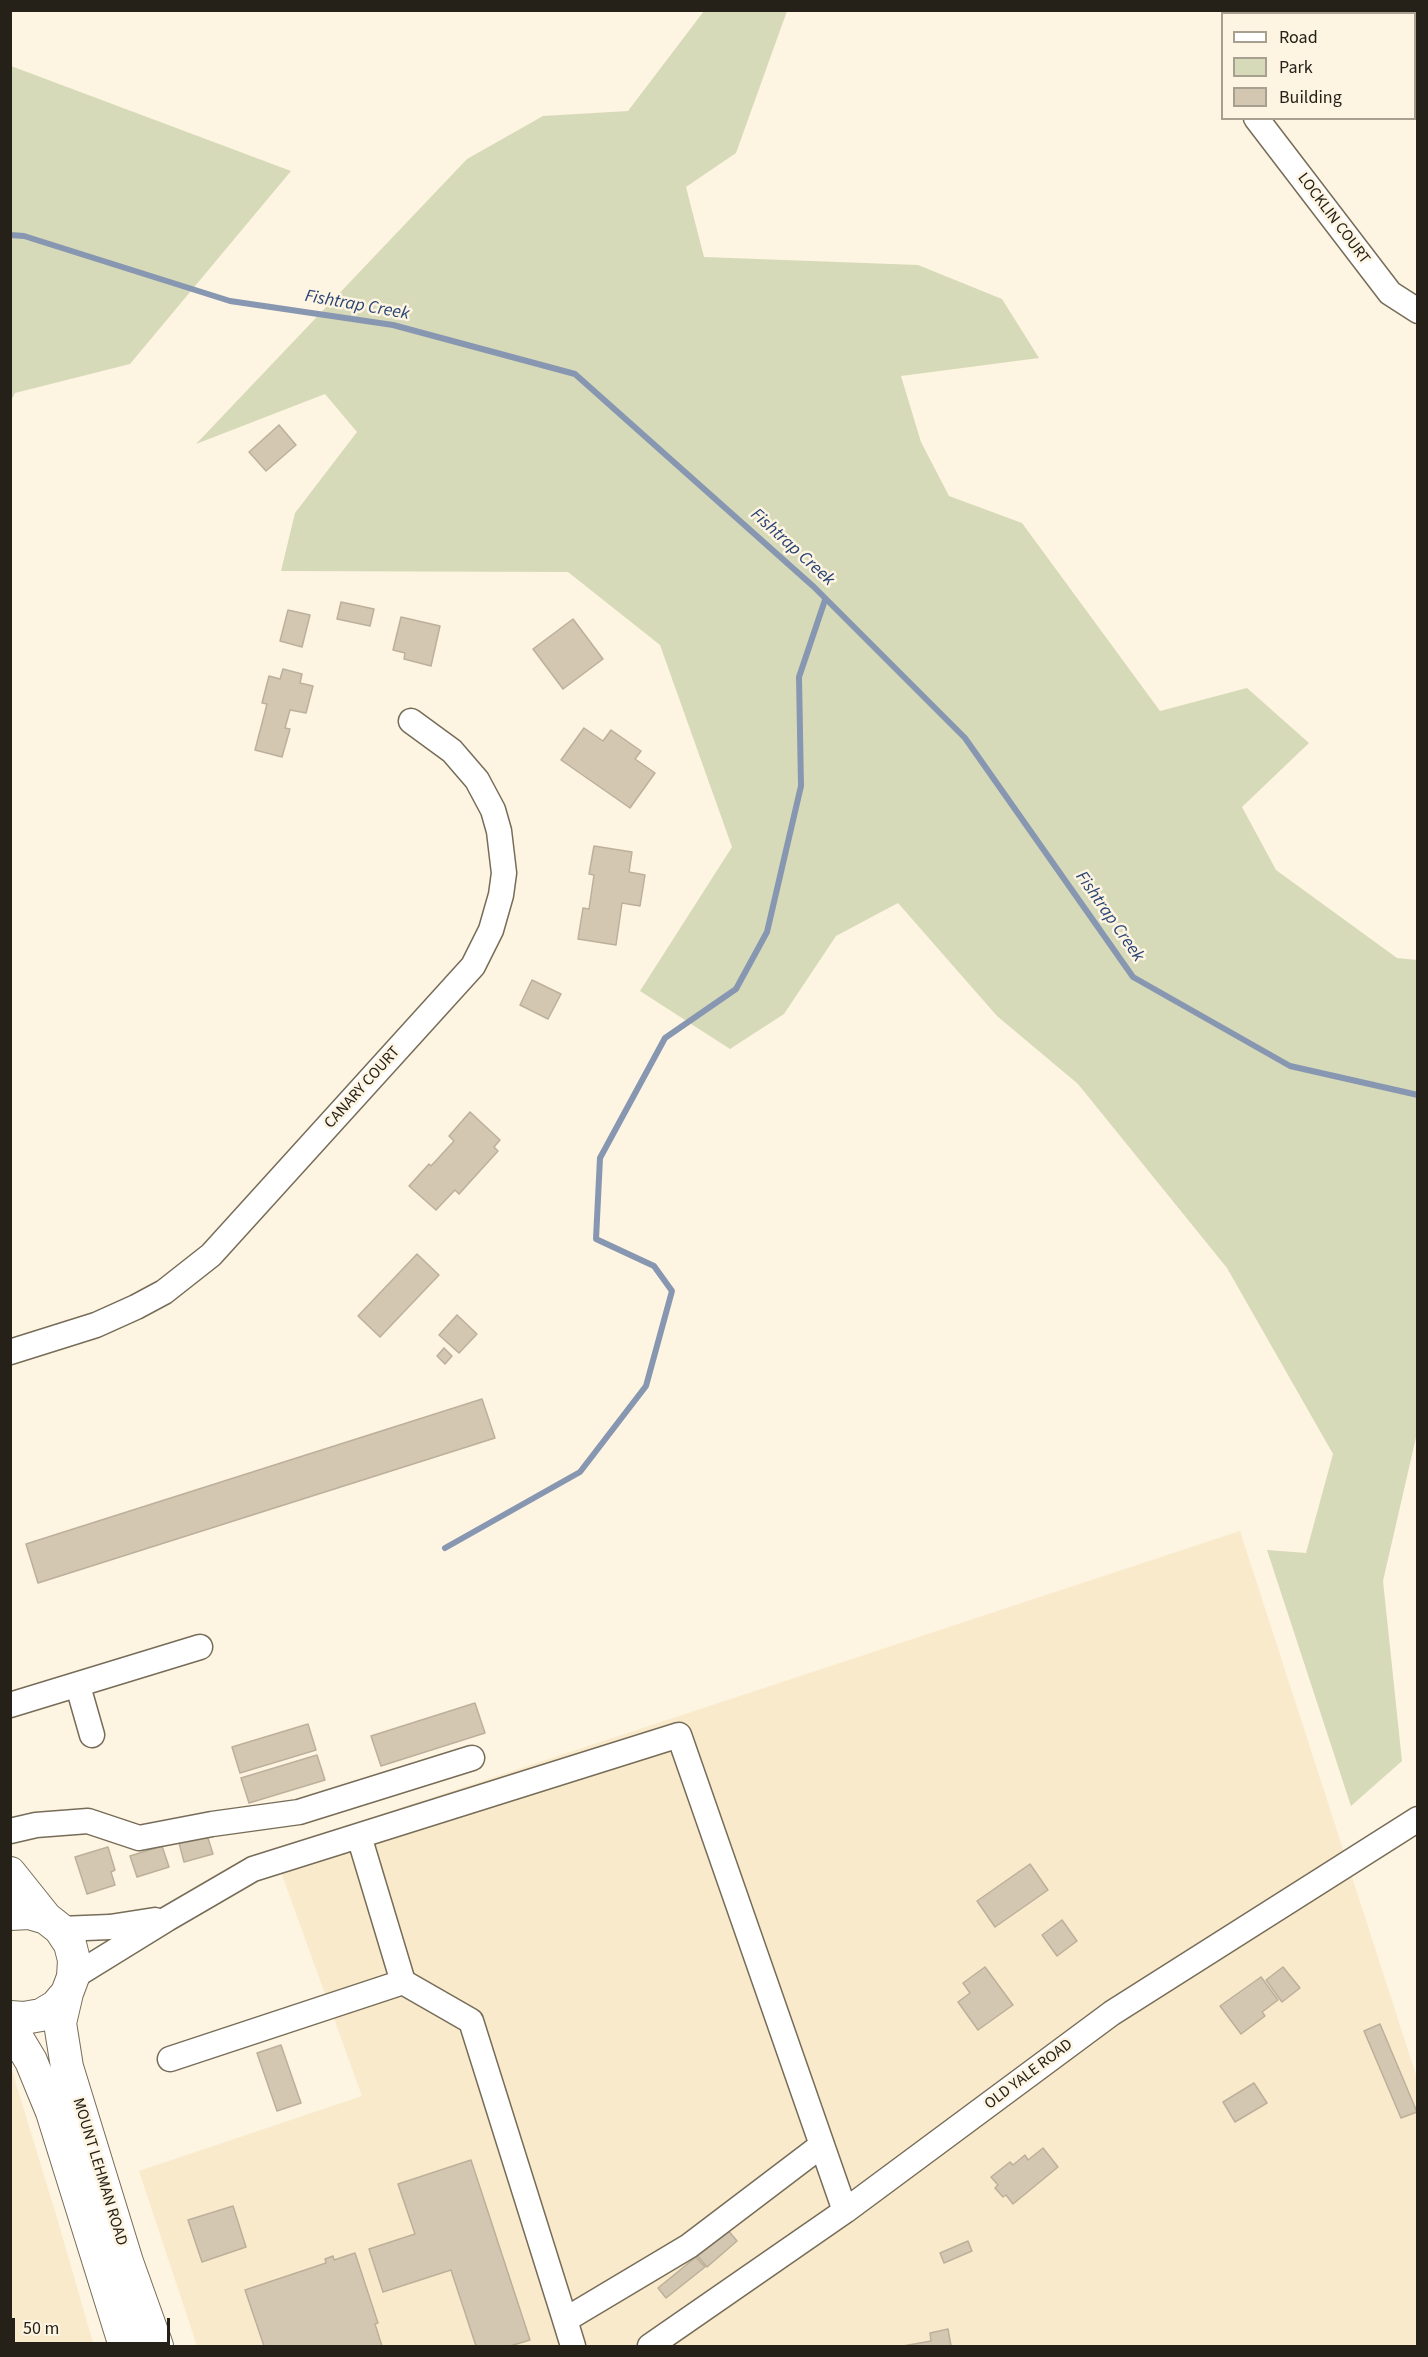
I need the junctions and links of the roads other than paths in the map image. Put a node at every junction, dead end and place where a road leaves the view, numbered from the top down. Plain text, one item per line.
1 (1258, 120) edge
2 (1418, 311) edge
3 (411, 721) dead end
4 (10, 1352) edge
5 (200, 1647) dead end
6 (78, 1686) junction
7 (10, 1705) edge
8 (92, 1735) dead end
9 (472, 1758) dead end
10 (1418, 1819) edge
11 (10, 1831) edge
12 (359, 1836) junction
13 (10, 1873) edge
14 (10, 1914) edge
15 (166, 1919) junction
16 (53, 1924) junction
17 (403, 1982) junction
18 (70, 1985) junction
19 (10, 2017) edge
20 (10, 2026) edge
21 (170, 2059) dead end
22 (822, 2145) junction
23 (845, 2211) junction
24 (565, 2320) junction
25 (125, 2346) edge
26 (157, 2346) edge
27 (573, 2346) edge
28 (650, 2346) edge

1 - 2 street, LOCKLIN COURT
3 - 4 street, CANARY COURT
5 - 6 street
6 - 7 street
6 - 8 street
9 - 11 street
10 - 23 street, OLD YALE ROAD
12 - 15 street
12 - 17 street
12 - 22 street
13 - 16 main road
14 - 16 main road
15 - 16 street
15 - 18 street
16 - 18 main road, MOUNT LEHMAN ROAD
17 - 21 street
17 - 24 street
18 - 19 main road
18 - 26 main road, MOUNT LEHMAN ROAD
20 - 25 main road, MOUNT LEHMAN ROAD
22 - 23 street
22 - 24 street
23 - 28 street, OLD YALE ROAD
24 - 27 street

